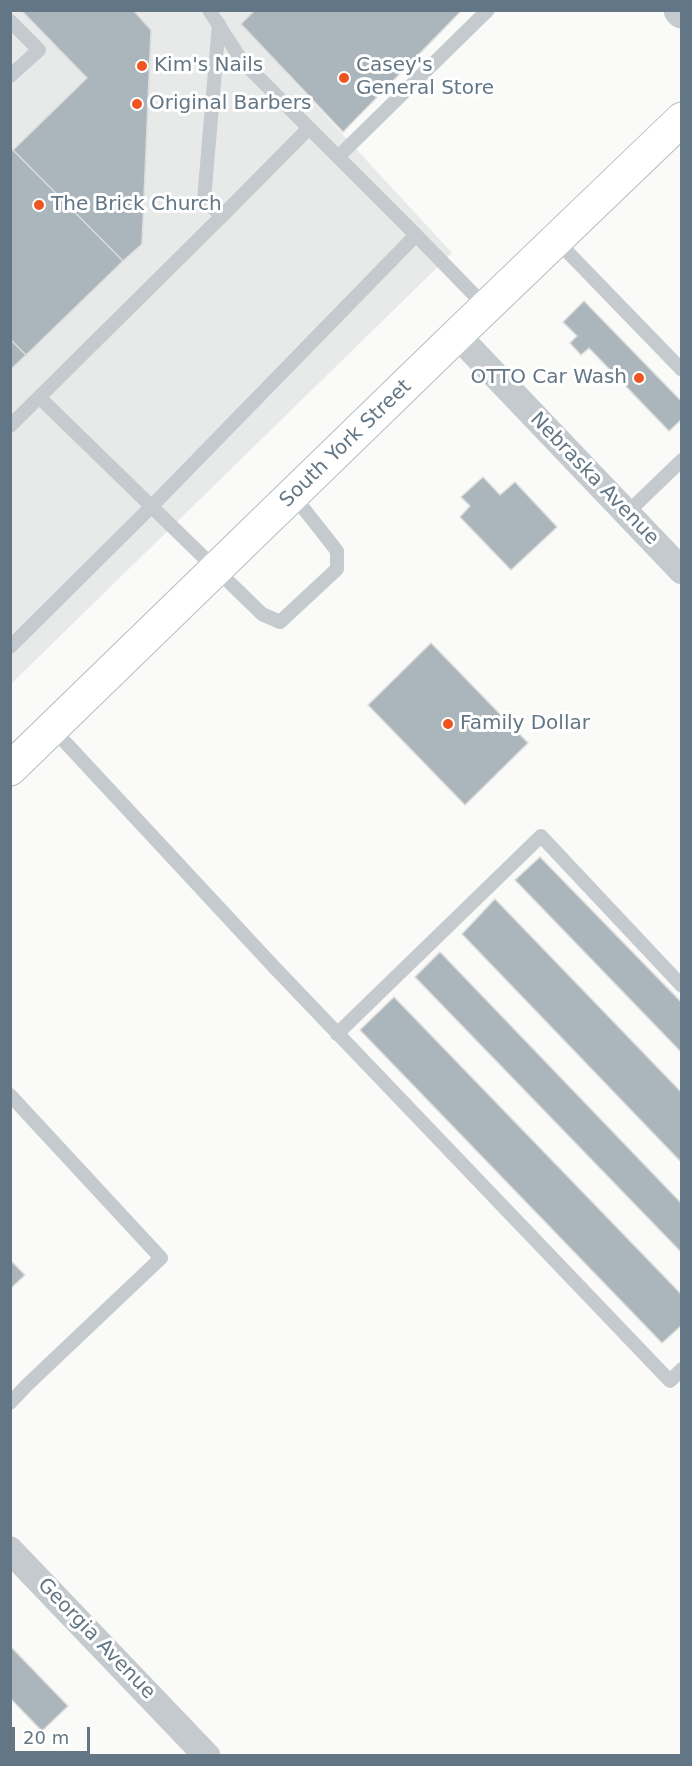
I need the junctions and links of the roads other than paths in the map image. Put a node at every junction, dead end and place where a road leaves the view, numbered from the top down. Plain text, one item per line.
1 (208, 10) edge
2 (488, 10) edge
3 (10, 21) edge
4 (219, 24) junction
5 (10, 76) edge
6 (681, 119) edge
7 (309, 128) junction
8 (338, 157) junction
9 (222, 216) junction
10 (416, 235) junction
11 (556, 240) junction
12 (486, 307) junction
13 (457, 335) junction
14 (681, 370) edge
15 (40, 398) junction
16 (10, 426) edge
17 (681, 460) edge
18 (293, 495) junction
19 (151, 507) junction
20 (627, 513) junction
21 (216, 569) junction
22 (681, 571) edge
23 (10, 647) edge
24 (52, 728) junction
25 (10, 769) edge
26 (681, 986) edge
27 (338, 1034) junction
28 (10, 1095) edge
29 (681, 1369) edge
30 (10, 1402) edge
31 (10, 1550) edge
32 (207, 1755) edge

1 - 4 lane
2 - 8 lane
3 - 5 lane
4 - 7 lane
4 - 9 lane
6 - 11 main road, South York Street
7 - 8 lane
7 - 9 lane
8 - 10 lane
9 - 15 lane
10 - 12 lane
10 - 19 lane
11 - 12 main road, South York Street
11 - 14 lane
12 - 13 main road, South York Street
13 - 18 main road, South York Street
13 - 20 street, Nebraska Avenue
15 - 16 lane
15 - 19 lane
17 - 20 lane
18 - 21 main road, South York Street
18 - 21 lane
19 - 21 lane
19 - 23 lane
20 - 22 street, Nebraska Avenue
21 - 24 main road, South York Street
24 - 25 main road, South York Street
24 - 27 lane
26 - 27 lane
27 - 29 lane
28 - 30 lane
31 - 32 street, Georgia Avenue

